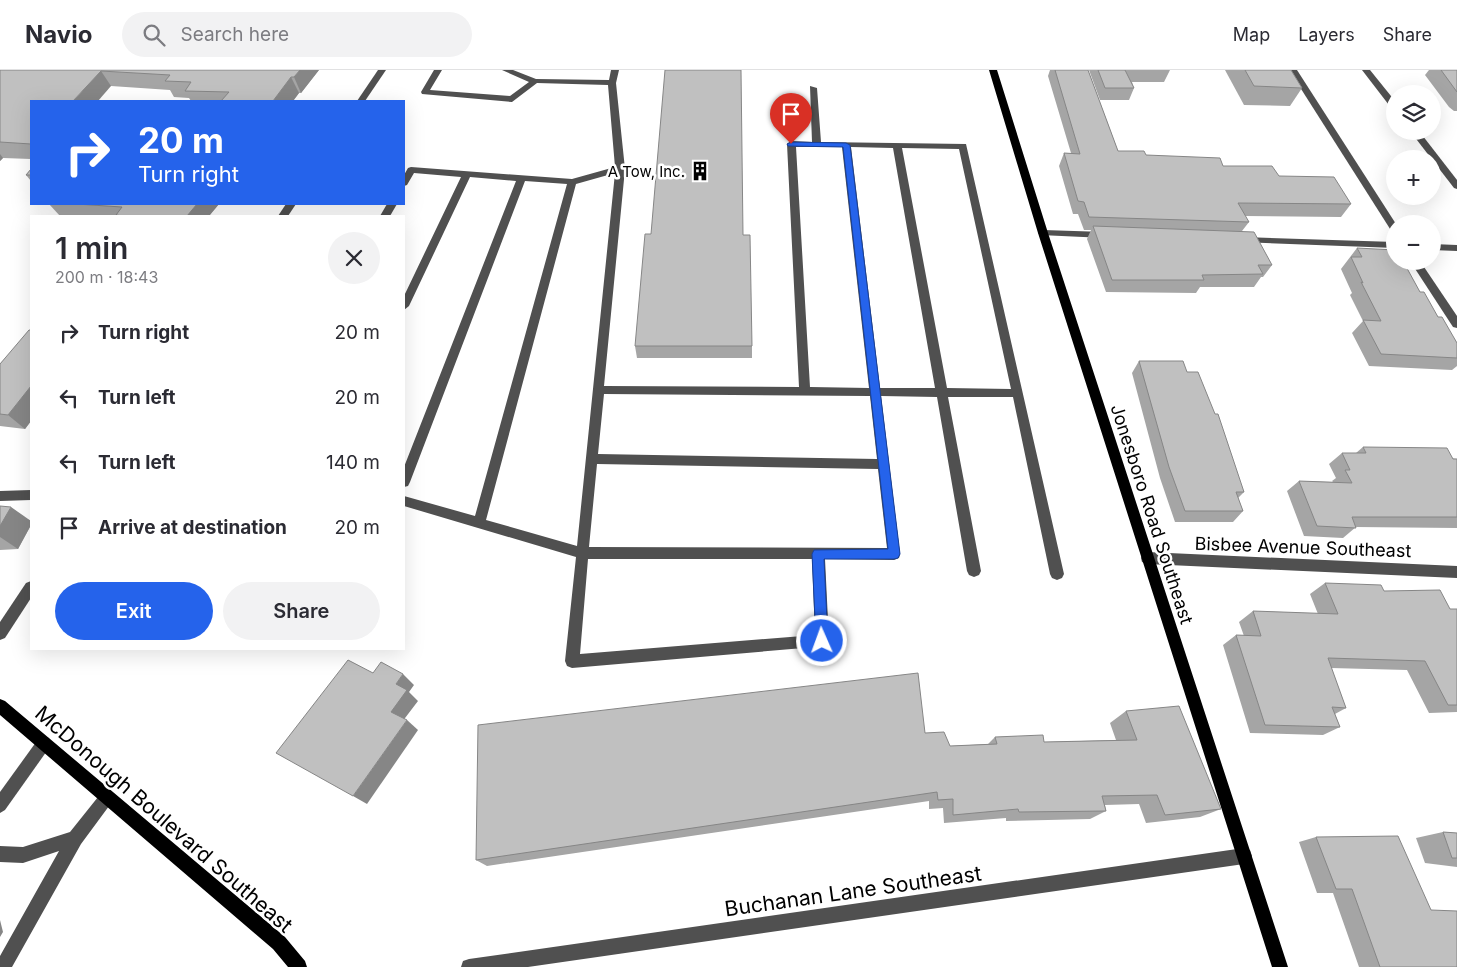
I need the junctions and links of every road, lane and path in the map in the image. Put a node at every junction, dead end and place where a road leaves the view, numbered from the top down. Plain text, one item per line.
1 (382, 70) edge
2 (438, 70) edge
3 (506, 70) edge
4 (615, 70) edge
5 (993, 70) edge
6 (1293, 70) edge
7 (1366, 70) edge
8 (535, 81) junction
9 (612, 83) junction
10 (812, 88) dead end
11 (1386, 96) edge
12 (362, 100) edge
13 (1421, 140) edge
14 (818, 145) junction
15 (846, 145) junction
16 (897, 145) junction
17 (620, 170) junction
18 (467, 174) junction
19 (522, 178) junction
20 (405, 181) edge
21 (572, 182) junction
22 (1457, 186) edge
23 (1386, 216) edge
24 (1043, 233) junction
25 (1116, 236) edge
26 (1236, 240) edge
27 (1386, 245) edge
28 (1441, 247) edge
29 (1457, 248) edge
30 (1421, 270) edge
31 (405, 304) edge
32 (1457, 324) edge
33 (598, 390) junction
34 (805, 392) junction
35 (875, 392) junction
36 (942, 392) junction
37 (1018, 393) junction
38 (591, 459) junction
39 (884, 464) junction
40 (405, 479) edge
41 (30, 495) edge
42 (0, 496) edge
43 (405, 501) edge
44 (479, 523) junction
45 (582, 553) junction
46 (818, 554) junction
47 (1147, 558) junction
48 (974, 571) dead end
49 (1457, 572) edge
50 (1057, 574) dead end
51 (30, 589) edge
52 (0, 634) edge
53 (0, 706) edge
54 (44, 743) junction
55 (107, 797) junction
56 (0, 805) edge
57 (75, 838) junction
58 (0, 854) edge
59 (1244, 856) junction
60 (3, 967) edge
61 (299, 967) edge
62 (469, 967) edge
63 (1280, 967) edge

1 - 12 street
2 - 8 street
3 - 8 street
4 - 9 street
5 - 24 main road, Jonesboro Road Southeast
6 - 23 street
7 - 11 street
8 - 9 street
9 - 17 street
10 - 14 street
13 - 22 street
14 - 15 street
14 - 34 street
15 - 16 street
15 - 35 street
16 - 36 street
16 - 37 street
17 - 21 street
17 - 33 street
18 - 19 street
18 - 20 street
18 - 31 street
19 - 21 street
19 - 40 street
21 - 44 street
24 - 25 street
24 - 47 main road, Jonesboro Road Southeast
26 - 27 street
28 - 29 street
30 - 32 street
33 - 34 street
33 - 38 street
34 - 35 street
35 - 36 street
35 - 39 street
36 - 37 street
36 - 48 street
37 - 50 street
38 - 39 street
38 - 45 street
39 - 46 street
41 - 42 street
43 - 44 street
44 - 45 street
45 - 46 street
45 - 46 street
47 - 49 street, Bisbee Avenue Southeast
47 - 59 main road, Jonesboro Road Southeast
51 - 52 street
53 - 54 main road, McDonough Boulevard Southeast
54 - 55 main road, McDonough Boulevard Southeast
54 - 56 street
55 - 57 street
55 - 61 main road, McDonough Boulevard Southeast
57 - 58 street
57 - 60 street
59 - 62 street, Buchanan Lane Southeast
59 - 63 main road, Jonesboro Road Southeast

